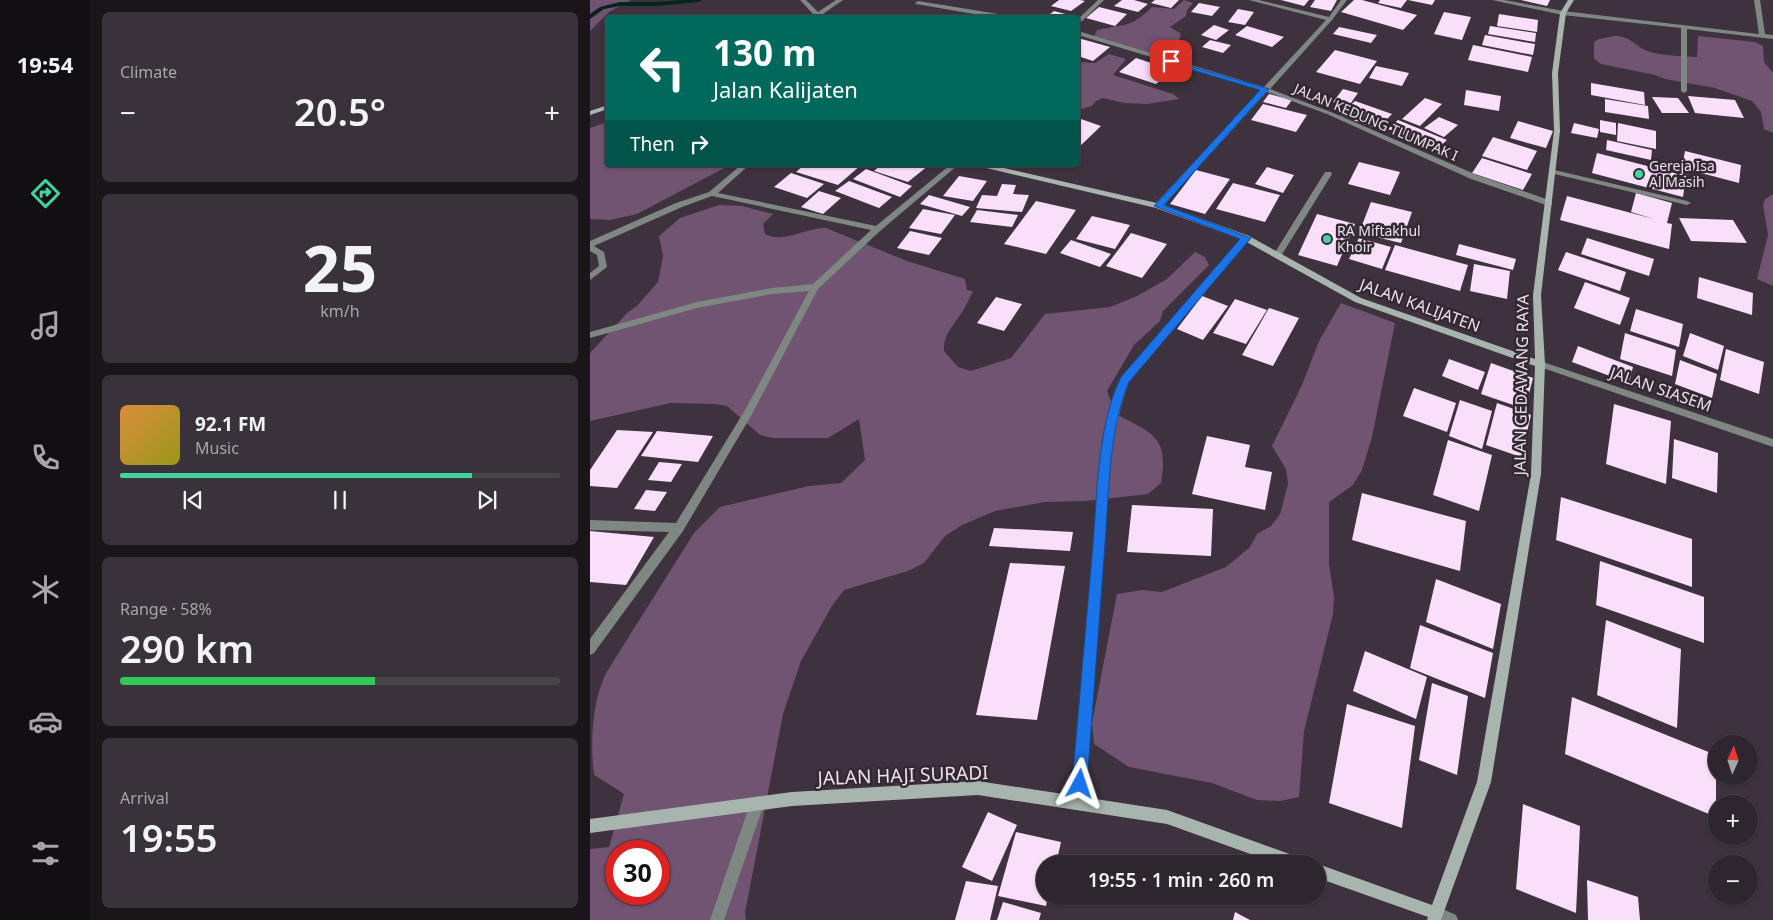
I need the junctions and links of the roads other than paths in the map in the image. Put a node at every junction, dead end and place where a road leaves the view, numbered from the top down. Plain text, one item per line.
1 (803, 0) edge
2 (840, 0) edge
3 (1101, 0) edge
4 (1252, 0) edge
5 (1344, 0) edge
6 (1495, 0) edge
7 (1571, 0) edge
8 (1757, 0) edge
9 (918, 3) dead end
10 (1563, 13) junction
11 (813, 15) edge
12 (816, 15) edge
13 (992, 15) edge
14 (1330, 19) junction
15 (1080, 20) edge
16 (1684, 27) junction
17 (1080, 34) edge
18 (1762, 36) junction
19 (1773, 37) edge
20 (1265, 89) junction
21 (1684, 91) dead end
22 (605, 108) edge
23 (590, 113) edge
24 (743, 167) edge
25 (952, 167) edge
26 (991, 167) edge
27 (1554, 171) junction
28 (1328, 174) dead end
29 (712, 194) junction
30 (1549, 203) junction
31 (1687, 203) dead end
32 (1158, 206) junction
33 (877, 229) junction
34 (1246, 238) junction
35 (590, 246) edge
36 (1278, 254) junction
37 (590, 277) edge
38 (814, 287) junction
39 (590, 335) edge
40 (1540, 364) junction
41 (1773, 443) edge
42 (590, 525) edge
43 (679, 528) junction
44 (590, 649) edge
45 (1078, 803) junction
46 (757, 804) junction
47 (590, 826) edge
48 (1273, 855) edge
49 (1326, 874) edge
50 (1435, 917) edge
51 (717, 920) edge
52 (1450, 920) edge

1 - 11 street
2 - 12 street
3 - 15 street
4 - 14 street
5 - 14 street
6 - 10 street
7 - 10 street, JALAN GEDAWANG RAYA
8 - 18 street
9 - 13 street
10 - 16 street
10 - 27 street, JALAN GEDAWANG RAYA
14 - 20 street
16 - 18 street
16 - 21 street
17 - 20 street, JALAN KEDUNG TLUMPAK I
18 - 19 street
20 - 30 street, JALAN KEDUNG TLUMPAK I
20 - 32 street
22 - 23 street
24 - 29 street
25 - 33 street
26 - 32 street, JALAN KALIJATEN
27 - 30 street, JALAN GEDAWANG RAYA
27 - 31 street
28 - 36 street
29 - 33 street
29 - 35 street
30 - 40 street, JALAN GEDAWANG RAYA
32 - 34 street, JALAN KALIJATEN
33 - 38 street
34 - 36 street, JALAN KALIJATEN
34 - 45 street
35 - 37 street
36 - 40 street, JALAN KALIJATEN
38 - 39 street
38 - 43 street
40 - 41 street, JALAN SIASEM
40 - 50 street, JALAN GEDAWANG RAYA
42 - 43 street
43 - 44 street
45 - 46 street, JALAN HAJI SURADI
45 - 48 street, JALAN HAJI SURADI
46 - 47 street, JALAN HAJI SURADI
46 - 51 street
49 - 50 street
50 - 52 street

